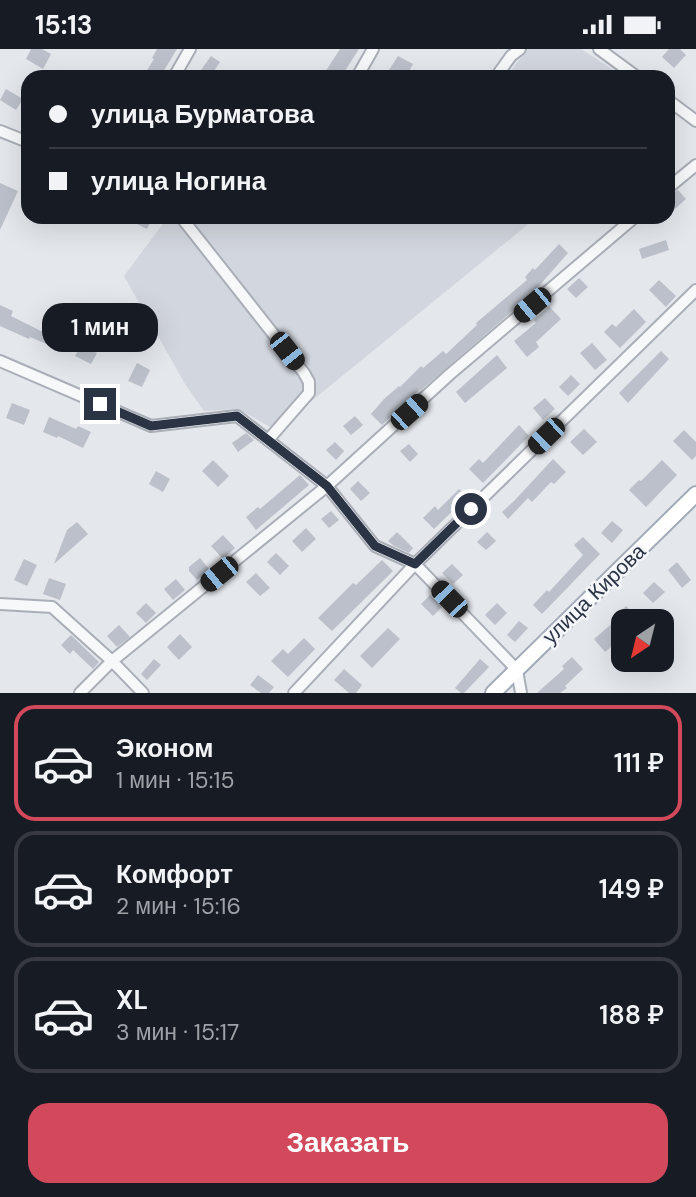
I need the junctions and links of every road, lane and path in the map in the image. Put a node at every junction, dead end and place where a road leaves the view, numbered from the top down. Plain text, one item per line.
1 (190, 49) edge
2 (373, 49) edge
3 (520, 49) edge
4 (599, 49) edge
5 (178, 70) edge
6 (361, 70) edge
7 (501, 70) edge
8 (628, 70) edge
9 (675, 105) edge
10 (696, 121) edge
11 (0, 131) edge
12 (21, 139) edge
13 (696, 165) edge
14 (675, 182) edge
15 (187, 224) edge
16 (627, 224) edge
17 (696, 290) edge
18 (0, 361) edge
19 (268, 440) junction
20 (327, 486) junction
21 (696, 494) edge
22 (415, 564) junction
23 (0, 604) edge
24 (111, 661) junction
25 (517, 670) junction
26 (80, 693) edge
27 (143, 693) edge
28 (294, 693) edge
29 (493, 693) edge
30 (521, 693) edge

1 - 5 street
2 - 6 street
3 - 7 street
4 - 8 street
9 - 10 street
11 - 12 street
13 - 14 street
15 - 19 street
16 - 20 street
17 - 22 street
18 - 19 street
19 - 20 street
20 - 22 street
20 - 24 street
21 - 25 main road, улица Кирова
22 - 25 street
22 - 28 street
23 - 24 street
24 - 26 street
24 - 27 street
25 - 29 main road, улица Кирова
25 - 30 street

